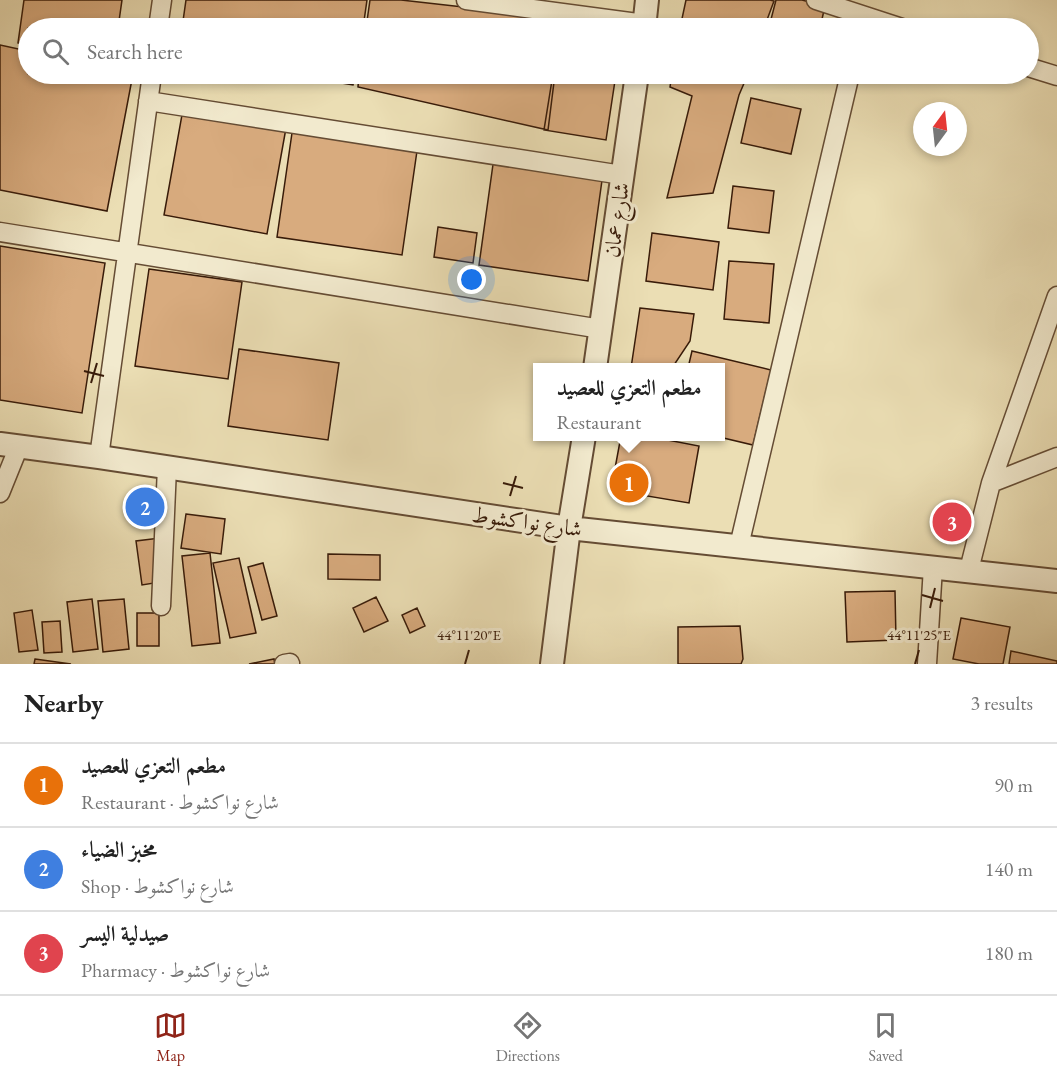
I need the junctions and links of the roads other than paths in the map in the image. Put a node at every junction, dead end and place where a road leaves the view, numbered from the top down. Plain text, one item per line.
1 (162, 0) edge
2 (466, 0) edge
3 (648, 0) edge
4 (816, 0) edge
5 (159, 18) edge
6 (589, 18) edge
7 (645, 18) edge
8 (852, 18) edge
9 (1039, 70) edge
10 (1057, 76) edge
11 (151, 84) edge
12 (636, 84) edge
13 (848, 84) edge
14 (148, 101) junction
15 (622, 175) junction
16 (0, 232) edge
17 (127, 252) junction
18 (1057, 296) edge
19 (601, 329) junction
20 (596, 363) edge
21 (583, 441) edge
22 (9, 445) edge
23 (99, 457) junction
24 (1057, 457) edge
25 (167, 467) junction
26 (991, 483) junction
27 (0, 493) edge
28 (569, 528) junction
29 (739, 546) junction
30 (933, 567) junction
31 (969, 570) junction
32 (1057, 581) edge
33 (161, 606) dead end
34 (290, 663) edge
35 (284, 664) edge
36 (552, 664) edge
37 (927, 664) edge

1 - 5 street
2 - 6 street
3 - 7 street
4 - 8 street
9 - 10 street
11 - 14 street
12 - 15 street, شارع عمان
13 - 29 street
14 - 15 street
14 - 17 street
15 - 19 street, شارع عمان
16 - 17 street
17 - 19 street
17 - 23 street
18 - 26 street
19 - 20 street, شارع عمان
21 - 28 street
22 - 23 street, شارع نواكشوط
22 - 27 street
23 - 25 street, شارع نواكشوط
24 - 26 street
25 - 28 street, شارع نواكشوط
25 - 33 street
26 - 31 street
28 - 29 street, شارع نواكشوط
28 - 36 street
29 - 30 street, شارع نواكشوط
30 - 31 street, شارع نواكشوط
30 - 37 street
31 - 32 street, شارع نواكشوط
34 - 35 street

